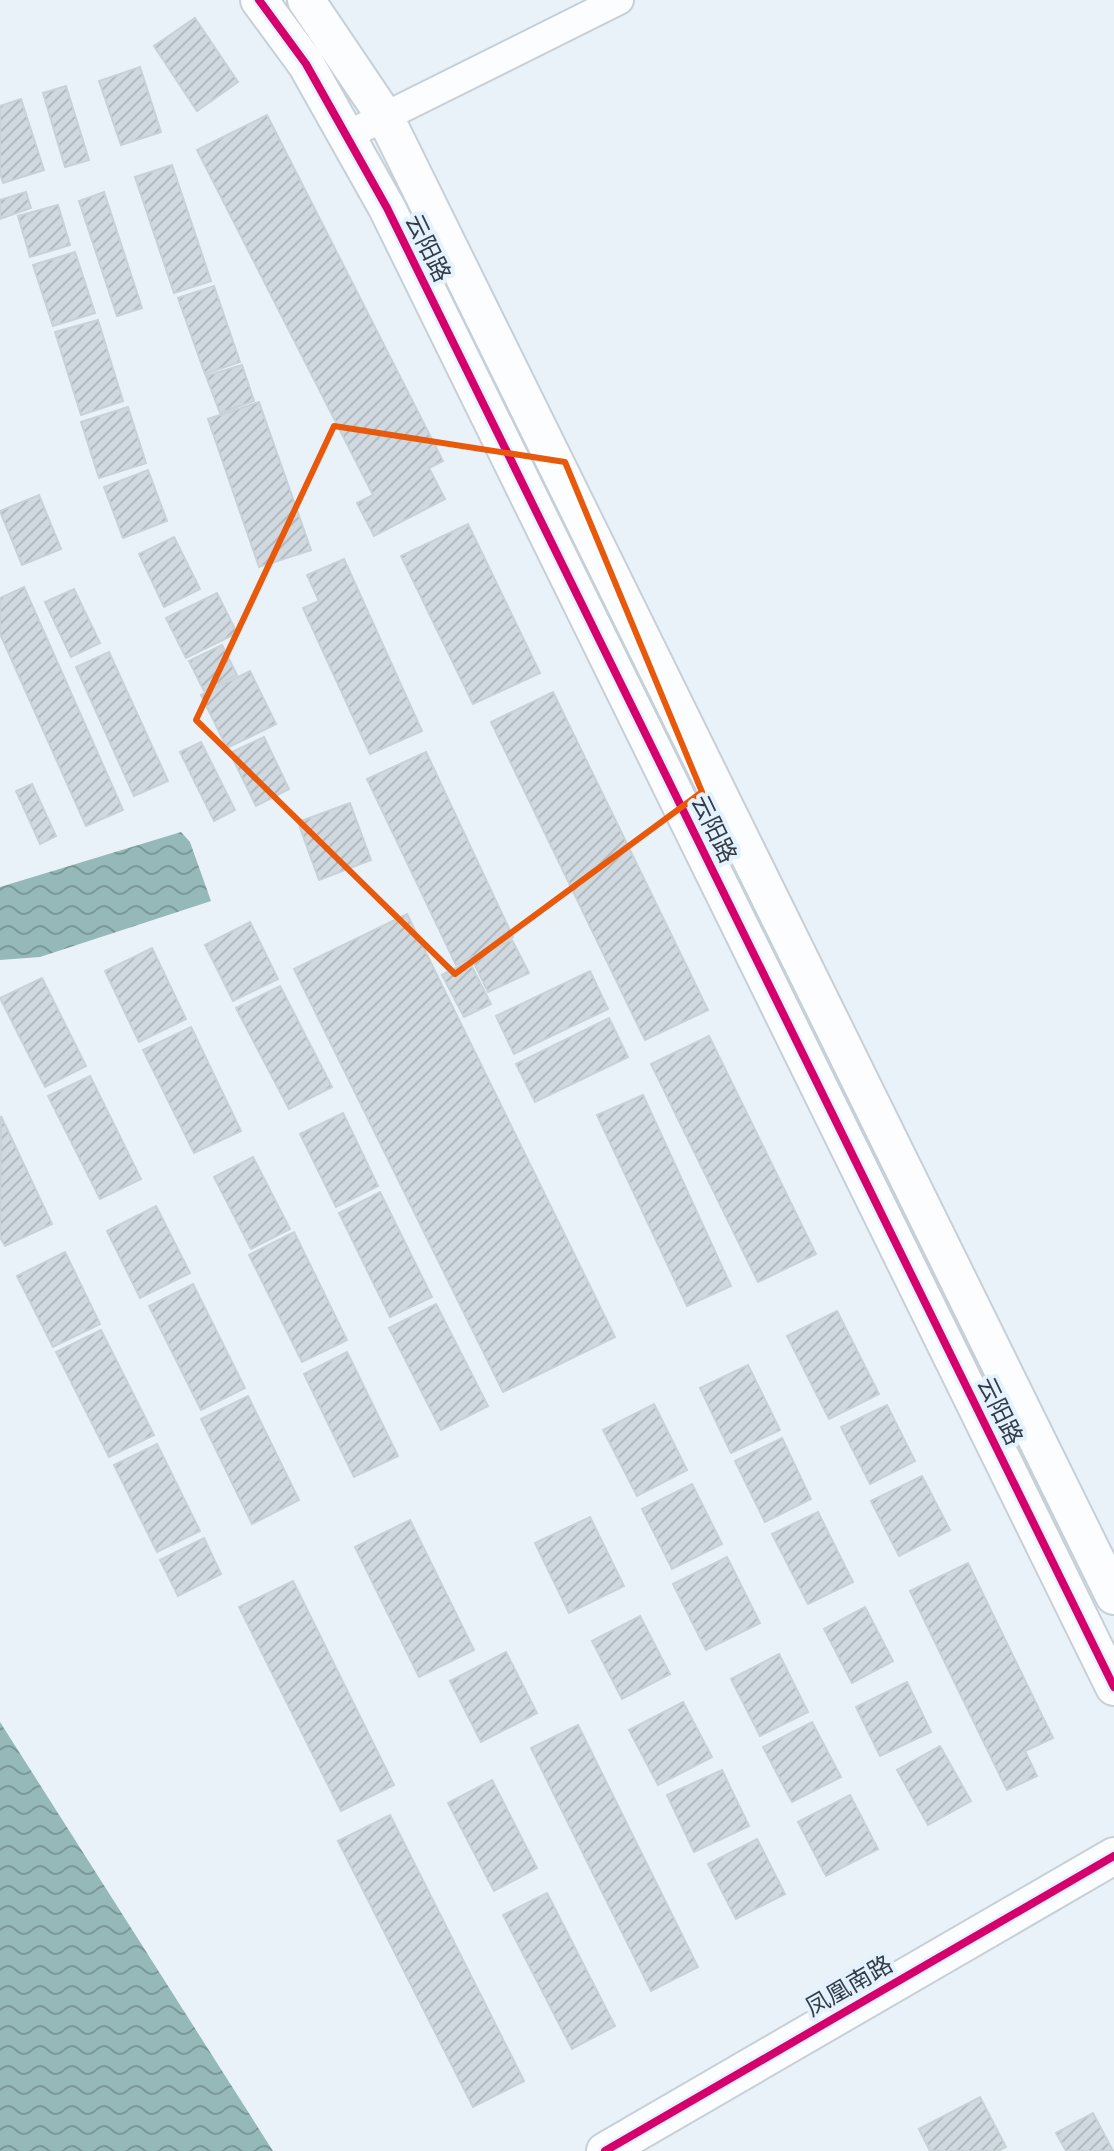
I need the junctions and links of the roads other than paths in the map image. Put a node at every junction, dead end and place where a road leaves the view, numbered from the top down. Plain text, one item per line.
1 (259, 0) edge
2 (306, 0) edge
3 (619, 0) edge
4 (385, 117) junction
5 (348, 135) junction
6 (1114, 1596) edge
7 (1114, 1687) edge
8 (1114, 1856) edge
9 (605, 2151) edge

1 - 5 street, 云阳路
2 - 4 street, 云阳路
3 - 4 street
4 - 5 street
4 - 6 street, 云阳路
5 - 7 street, 云阳路
8 - 9 street, 凤凰南路

